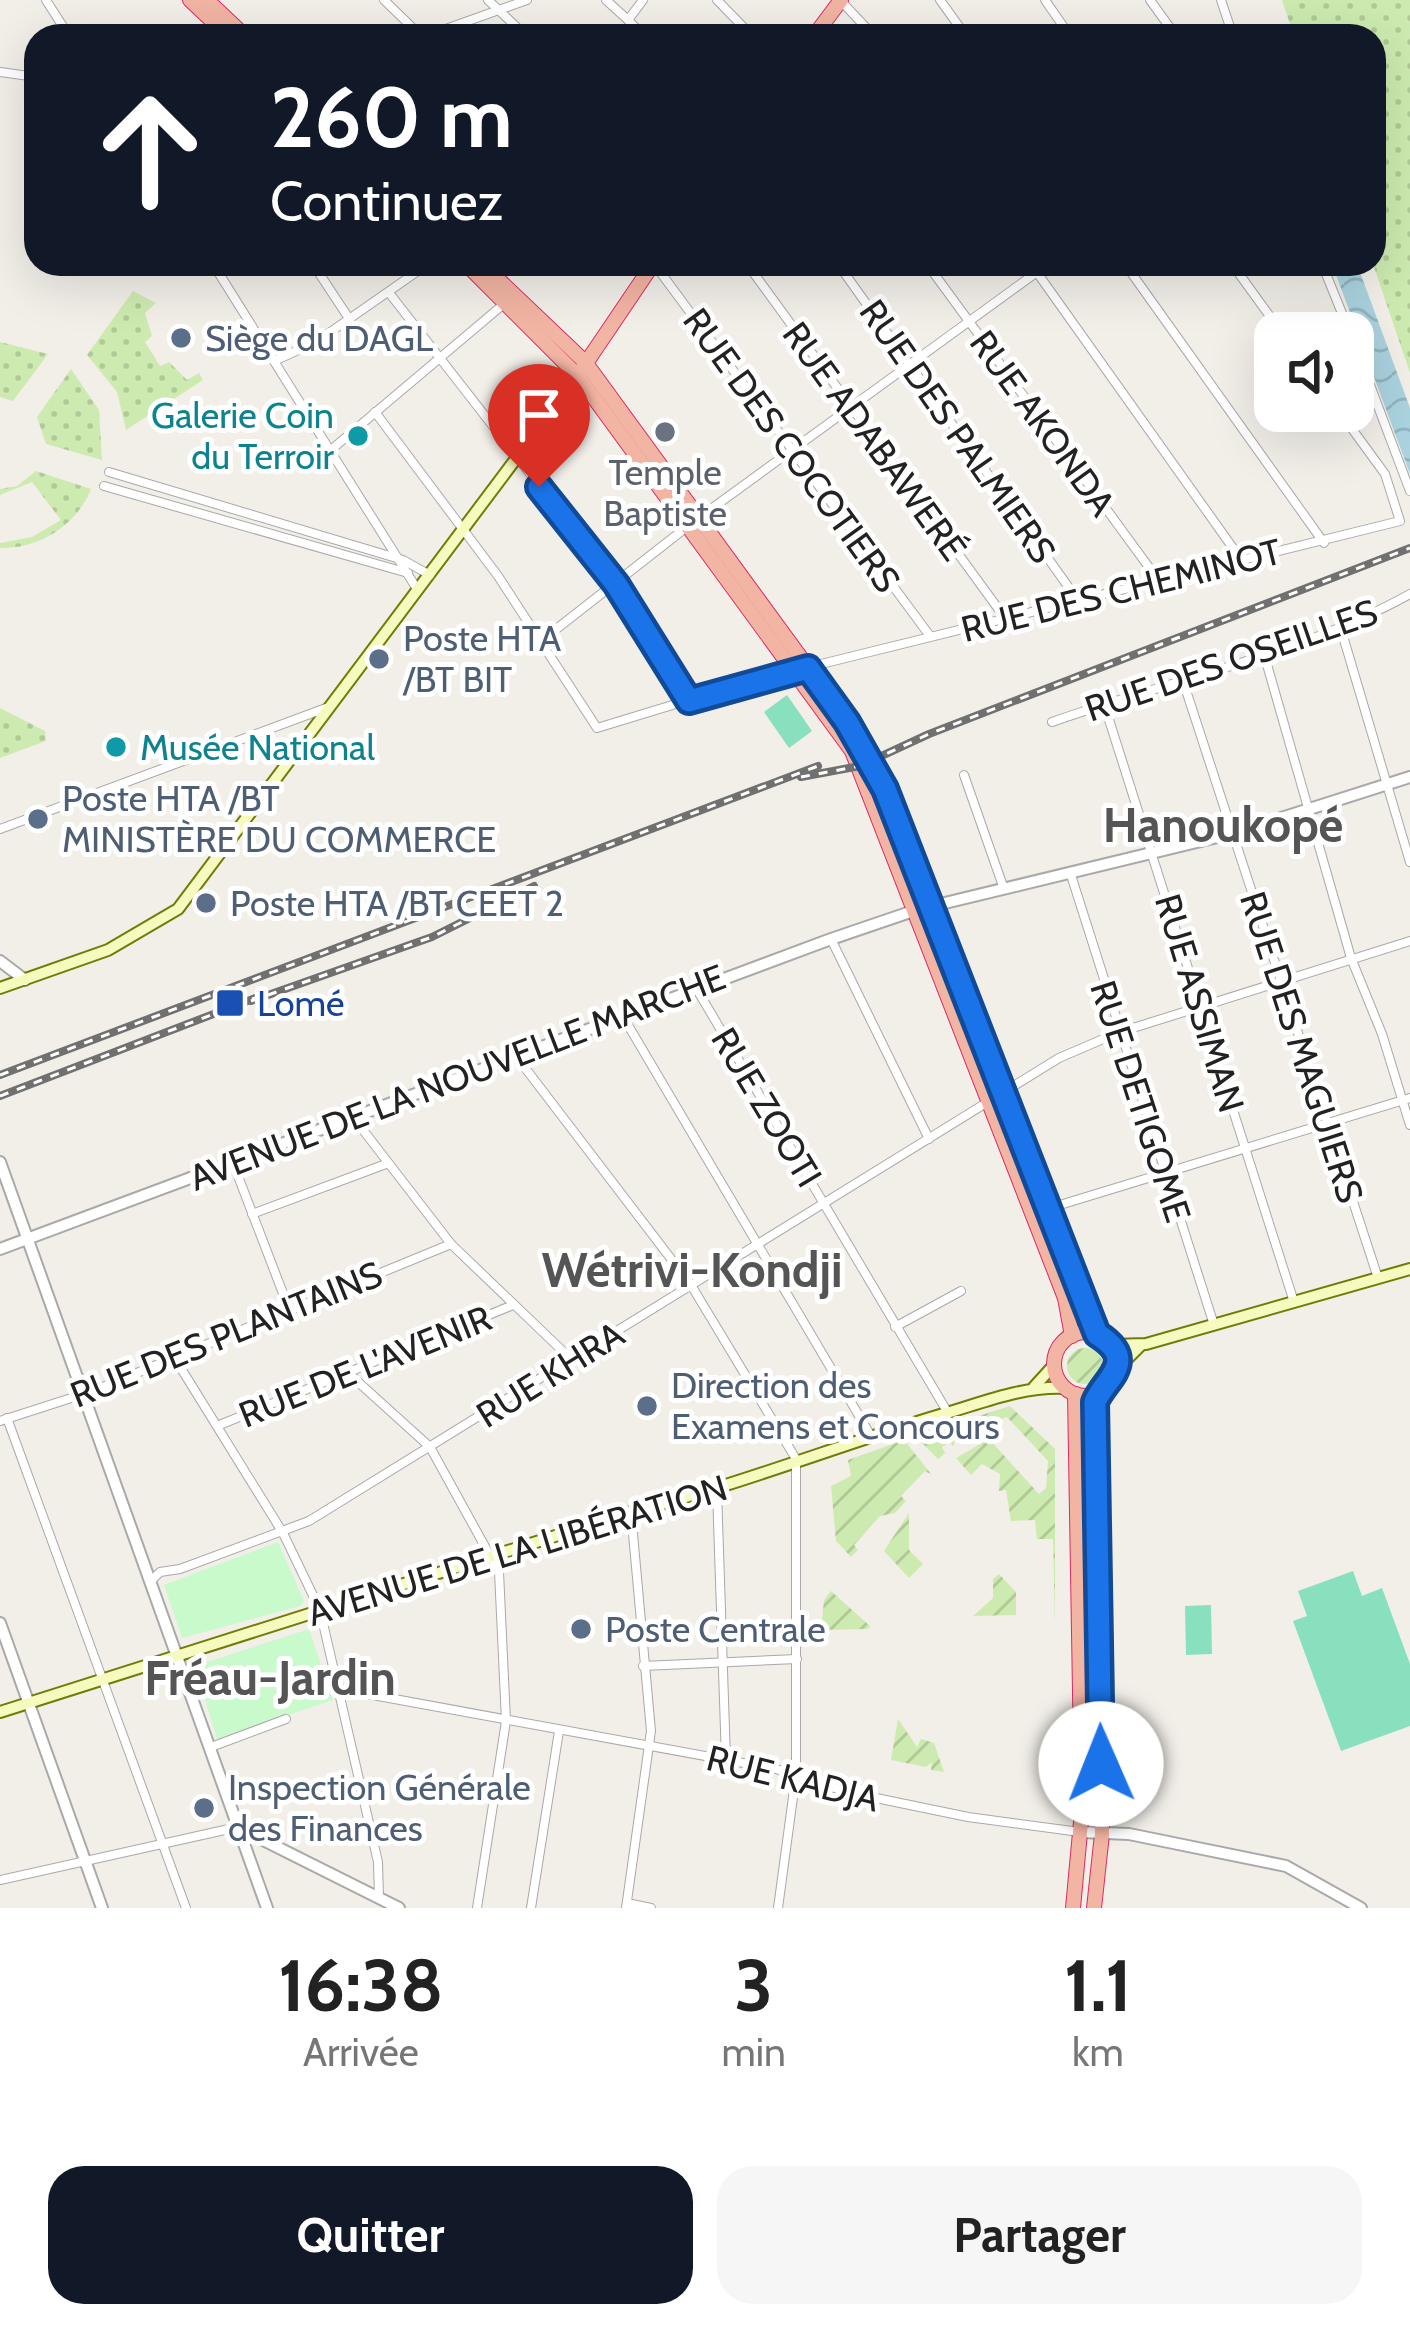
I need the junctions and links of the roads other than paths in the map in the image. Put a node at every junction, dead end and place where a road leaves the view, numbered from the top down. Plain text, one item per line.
1 (190, 0) edge
2 (207, 0) edge
3 (384, 0) edge
4 (488, 0) edge
5 (527, 0) edge
6 (606, 0) edge
7 (643, 0) edge
8 (717, 0) edge
9 (840, 0) edge
10 (499, 11) junction
11 (628, 20) junction
12 (215, 24) edge
13 (232, 24) edge
14 (410, 24) edge
15 (459, 24) edge
16 (513, 24) edge
17 (632, 24) edge
18 (740, 24) edge
19 (863, 24) edge
20 (221, 276) edge
21 (321, 276) edge
22 (413, 276) edge
23 (479, 276) edge
24 (493, 276) edge
25 (646, 276) edge
26 (663, 276) edge
27 (755, 276) edge
28 (847, 276) edge
29 (936, 276) edge
30 (1024, 276) edge
31 (1040, 276) edge
32 (1134, 276) edge
33 (1241, 276) edge
34 (1327, 276) edge
35 (390, 294) junction
36 (506, 302) junction
37 (1267, 312) edge
38 (1342, 312) edge
39 (350, 320) junction
40 (968, 321) junction
41 (442, 358) junction
42 (274, 361) junction
43 (908, 361) junction
44 (582, 369) junction
45 (1374, 395) edge
46 (848, 408) junction
47 (375, 412) junction
48 (1354, 432) edge
49 (788, 448) junction
50 (332, 449) junction
51 (519, 455) junction
52 (109, 472) dead end
53 (104, 487) dead end
54 (1410, 491) edge
55 (693, 522) junction
56 (464, 530) junction
57 (1324, 543) junction
58 (1240, 558) junction
59 (403, 560) junction
60 (409, 574) junction
61 (430, 575) junction
62 (1159, 580) junction
63 (616, 584) junction
64 (417, 589) junction
65 (1410, 594) edge
66 (1077, 599) junction
67 (1005, 618) junction
68 (1340, 626) junction
69 (930, 636) junction
70 (541, 641) junction
71 (1264, 654) junction
72 (800, 668) junction
73 (1182, 678) junction
74 (689, 701) junction
75 (1104, 704) junction
76 (326, 708) junction
77 (1052, 722) dead end
78 (964, 775) dead end
79 (1410, 777) edge
80 (1385, 785) junction
81 (1310, 807) junction
82 (0, 829) edge
83 (1234, 833) junction
84 (1154, 854) junction
85 (1410, 862) edge
86 (1071, 875) junction
87 (1005, 891) junction
88 (934, 907) junction
89 (916, 910) junction
90 (831, 939) junction
91 (1410, 940) edge
92 (1351, 958) junction
93 (0, 961) edge
94 (26, 980) junction
95 (1278, 980) junction
96 (0, 988) edge
97 (696, 988) junction
98 (1198, 1007) junction
99 (622, 1015) junction
100 (1117, 1033) junction
101 (515, 1055) junction
102 (997, 1098) junction
103 (1406, 1100) edge
104 (352, 1116) junction
105 (1325, 1124) junction
106 (1410, 1125) edge
107 (929, 1139) junction
108 (1244, 1146) junction
109 (232, 1161) junction
110 (0, 1162) edge
111 (386, 1164) junction
112 (1162, 1172) junction
113 (823, 1205) junction
114 (1050, 1208) junction
115 (251, 1214) junction
116 (27, 1238) junction
117 (451, 1244) junction
118 (758, 1244) junction
119 (0, 1250) edge
120 (1410, 1269) edge
121 (1378, 1279) junction
122 (691, 1285) junction
123 (961, 1291) dead end
124 (1294, 1302) junction
125 (513, 1305) junction
126 (289, 1310) junction
127 (1214, 1325) junction
128 (896, 1327) junction
129 (1097, 1334) junction
130 (1072, 1336) junction
131 (1111, 1345) junction
132 (1141, 1345) junction
133 (174, 1357) junction
134 (572, 1360) junction
135 (1054, 1365) junction
136 (1117, 1369) junction
137 (347, 1372) junction
138 (1034, 1387) junction
139 (1070, 1391) junction
140 (83, 1394) junction
141 (1096, 1395) junction
142 (947, 1413) junction
143 (4, 1419) edge
144 (217, 1426) junction
145 (872, 1436) junction
146 (430, 1448) junction
147 (796, 1459) junction
148 (717, 1491) junction
149 (631, 1511) junction
150 (283, 1533) junction
151 (489, 1555) junction
152 (1078, 1578) junction
153 (1098, 1578) junction
154 (151, 1581) junction
155 (320, 1610) junction
156 (0, 1623) edge
157 (176, 1654) junction
158 (796, 1659) junction
159 (722, 1665) junction
160 (643, 1666) junction
161 (103, 1677) junction
162 (340, 1689) junction
163 (28, 1702) junction
164 (0, 1712) edge
165 (286, 1719) dead end
166 (506, 1721) junction
167 (560, 1731) junction
168 (650, 1746) junction
169 (211, 1747) junction
170 (726, 1760) junction
171 (796, 1775) junction
172 (239, 1828) junction
173 (1082, 1832) junction
174 (1102, 1834) junction
175 (166, 1846) junction
176 (84, 1858) junction
177 (0, 1880) edge
178 (379, 1898) junction
179 (626, 1906) edge
180 (102, 1908) edge
181 (185, 1908) edge
182 (267, 1908) edge
183 (399, 1908) edge
184 (477, 1908) edge
185 (531, 1908) edge
186 (651, 1908) edge
187 (778, 1908) edge
188 (1073, 1908) edge
189 (1094, 1908) edge
190 (1361, 1908) edge

1 - 12 highway
2 - 13 highway
3 - 14 street
4 - 10 street
5 - 10 street
6 - 11 street
7 - 11 street
8 - 18 street
9 - 19 street
10 - 15 street
10 - 16 street
11 - 17 street
20 - 42 street
21 - 39 street
22 - 35 street
23 - 36 highway
24 - 44 highway
25 - 44 highway
26 - 49 street, RUE DES COCOTIERS
27 - 46 street, RUE ADABAWERÉ
28 - 43 street, RUE DES PALMIERS
29 - 40 street, RUE AKONDA
30 - 40 street
31 - 58 street
32 - 57 street
33 - 37 street
34 - 38 street
35 - 39 street
35 - 41 street
36 - 41 street
36 - 44 highway
39 - 42 street
40 - 43 street
40 - 62 street, RUE AKONDA
41 - 47 street
41 - 51 street
42 - 50 street
43 - 46 street
43 - 66 street, RUE DES PALMIERS
44 - 51 main road
44 - 55 highway
45 - 54 street
46 - 49 street
46 - 67 street, RUE ADABAWERÉ
47 - 50 street
47 - 56 street
48 - 57 street, RUE DES CHEMINOT
49 - 55 street
49 - 69 street, RUE DES COCOTIERS
50 - 59 street
51 - 56 main road
51 - 63 street
52 - 59 street
53 - 60 street
55 - 63 street
55 - 72 highway
56 - 61 main road
56 - 70 street
57 - 58 street, RUE DES CHEMINOT
58 - 62 street, RUE DES CHEMINOT
59 - 60 street
59 - 61 street
60 - 64 street
61 - 64 main road
62 - 66 street, RUE DES CHEMINOT
63 - 70 street
63 - 74 street
64 - 76 main road
65 - 68 street, RUE DES OSEILLES
66 - 67 street, RUE DES CHEMINOT
67 - 69 street, RUE DES CHEMINOT
68 - 71 street, RUE DES OSEILLES
68 - 80 street
69 - 72 street, RUE DES CHEMINOT
70 - 74 street, RUE DES CHEMINOT
71 - 73 street, RUE DES OSEILLES
71 - 81 street
72 - 74 street, RUE DES CHEMINOT
72 - 88 highway
72 - 89 highway
73 - 75 street, RUE DES OSEILLES
73 - 83 street, RUE DES MAGUIERS
75 - 77 street, RUE DES OSEILLES
75 - 84 street, RUE ASSIMAN
76 - 82 street
76 - 94 main road
78 - 87 street
79 - 80 street, AVENUE DE LA NOUVELLE MARCHE
80 - 81 street, AVENUE DE LA NOUVELLE MARCHE
80 - 85 street
81 - 83 street, AVENUE DE LA NOUVELLE MARCHE
81 - 92 street
83 - 84 street, AVENUE DE LA NOUVELLE MARCHE
83 - 95 street, RUE DES MAGUIERS
84 - 86 street, AVENUE DE LA NOUVELLE MARCHE
84 - 98 street, RUE ASSIMAN
86 - 87 street, AVENUE DE LA NOUVELLE MARCHE
86 - 100 street, RUE DETIGOME
87 - 88 street, AVENUE DE LA NOUVELLE MARCHE
88 - 89 street, AVENUE DE LA NOUVELLE MARCHE
88 - 102 highway
89 - 90 street, AVENUE DE LA NOUVELLE MARCHE
89 - 102 highway
90 - 97 street, AVENUE DE LA NOUVELLE MARCHE
90 - 107 street
91 - 92 street, RUE KHRA
92 - 95 street, RUE KHRA
92 - 103 street
93 - 94 street
94 - 96 main road
95 - 98 street, RUE KHRA
95 - 105 street, RUE DES MAGUIERS
97 - 99 street, AVENUE DE LA NOUVELLE MARCHE
97 - 113 street, RUE ZOOTI
98 - 100 street, RUE KHRA
98 - 108 street, RUE ASSIMAN
99 - 101 street, AVENUE DE LA NOUVELLE MARCHE
99 - 118 street
100 - 102 street, RUE KHRA
100 - 112 street, RUE DETIGOME
101 - 104 street, AVENUE DE LA NOUVELLE MARCHE
101 - 122 street
102 - 107 street, RUE KHRA
102 - 114 highway
102 - 130 highway
103 - 105 street
103 - 106 street
104 - 109 street, AVENUE DE LA NOUVELLE MARCHE
104 - 111 street
105 - 108 street
105 - 121 street, RUE DES MAGUIERS
107 - 113 street, RUE KHRA
108 - 112 street
108 - 124 street, RUE ASSIMAN
109 - 115 street
109 - 116 street, AVENUE DE LA NOUVELLE MARCHE
110 - 116 street
111 - 115 street
111 - 117 street
112 - 114 street
112 - 127 street, RUE DETIGOME
113 - 118 street, RUE KHRA
113 - 128 street, RUE ZOOTI
114 - 129 highway
115 - 126 street
116 - 119 street, AVENUE DE LA NOUVELLE MARCHE
116 - 140 street
117 - 125 street
117 - 126 street, RUE DES PLANTAINS
118 - 122 street, RUE KHRA
118 - 145 street
120 - 121 main road
121 - 124 main road
122 - 134 street, RUE KHRA
122 - 147 street
123 - 128 street
124 - 127 main road
125 - 134 street
125 - 137 street, RUE DE L'AVENIR
126 - 133 street, RUE DES PLANTAINS
127 - 132 main road
128 - 142 street, RUE ZOOTI
129 - 130 highway
129 - 131 highway
130 - 135 highway
131 - 132 main road
131 - 136 highway
132 - 136 main road
133 - 140 street, RUE DES PLANTAINS
133 - 144 street
134 - 146 street, RUE KHRA
135 - 138 main road
135 - 139 highway
136 - 141 highway
137 - 144 street, RUE DE L'AVENIR
137 - 146 street
138 - 139 main road
138 - 142 main road, AVENUE DE LA LIBÉRATION
139 - 141 highway
139 - 152 highway
140 - 143 street, RUE DES PLANTAINS
140 - 154 street
141 - 153 highway
142 - 145 main road, AVENUE DE LA LIBÉRATION
143 - 161 street
144 - 150 street
145 - 147 main road, AVENUE DE LA LIBÉRATION
146 - 150 street, RUE KHRA
146 - 151 street
147 - 148 main road, AVENUE DE LA LIBÉRATION
147 - 158 street
148 - 149 main road, AVENUE DE LA LIBÉRATION
148 - 159 street
149 - 151 main road, AVENUE DE LA LIBÉRATION
149 - 160 street
150 - 154 street, RUE KHRA
150 - 155 street
151 - 155 main road, AVENUE DE LA LIBÉRATION
151 - 166 street
152 - 153 highway
152 - 173 highway
153 - 174 highway
154 - 157 street
155 - 157 main road, AVENUE DE LA LIBÉRATION
155 - 162 street
156 - 163 street
157 - 161 main road, AVENUE DE LA LIBÉRATION
157 - 169 street
158 - 159 street
158 - 171 street
159 - 160 street
159 - 170 street
160 - 168 street
161 - 163 main road, AVENUE DE LA LIBÉRATION
161 - 175 street
162 - 166 street, RUE KADJA
162 - 178 street
163 - 164 main road, AVENUE DE LA LIBÉRATION
163 - 176 street
165 - 169 street
166 - 167 street, RUE KADJA
166 - 184 street
167 - 168 street, RUE KADJA
167 - 185 street
168 - 170 street, RUE KADJA
168 - 179 street
169 - 172 street
170 - 171 street, RUE KADJA
171 - 173 street, RUE KADJA
171 - 187 street
172 - 175 street
172 - 178 street
172 - 182 street
173 - 174 street
173 - 188 highway
174 - 189 highway
174 - 190 street
175 - 176 street
175 - 181 street
176 - 177 street
176 - 180 street
178 - 183 street
179 - 186 street

